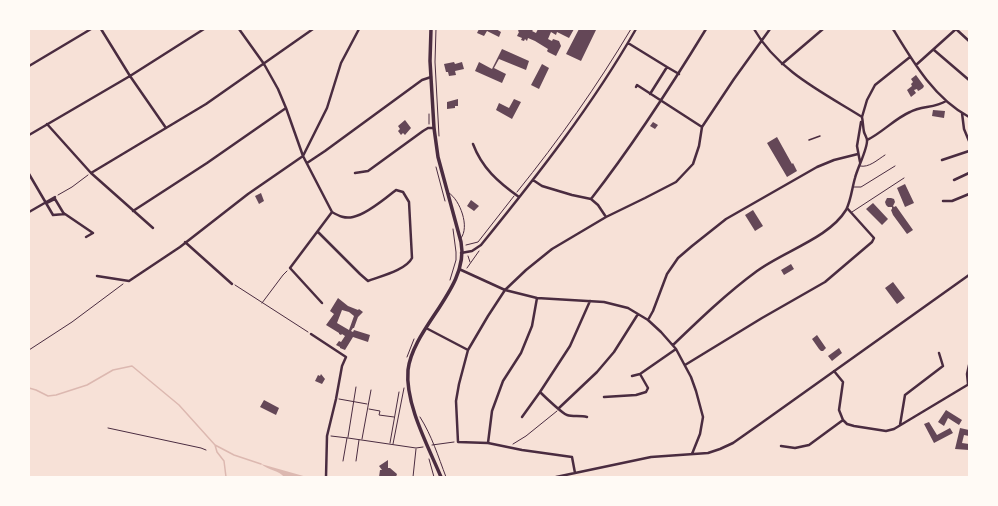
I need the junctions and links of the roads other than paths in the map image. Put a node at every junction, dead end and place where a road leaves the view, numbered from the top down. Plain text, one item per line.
1 (91, 29) edge
2 (101, 29) edge
3 (204, 29) edge
4 (239, 29) edge
5 (313, 29) edge
6 (359, 29) edge
7 (431, 29) edge
8 (636, 29) edge
9 (706, 29) edge
10 (754, 29) edge
11 (770, 29) edge
12 (823, 29) edge
13 (893, 29) edge
14 (956, 29) edge
15 (761, 41) junction
16 (969, 41) edge
17 (628, 43) junction
18 (934, 50) junction
19 (910, 57) junction
20 (264, 64) junction
21 (782, 64) junction
22 (916, 65) junction
23 (29, 66) edge
24 (667, 67) junction
25 (679, 74) junction
26 (130, 76) junction
27 (431, 77) junction
28 (969, 80) edge
29 (636, 87) dead end
30 (650, 94) junction
31 (661, 101) junction
32 (946, 101) junction
33 (286, 108) junction
34 (962, 113) junction
35 (862, 117) junction
36 (969, 117) edge
37 (48, 124) junction
38 (702, 127) junction
39 (166, 128) junction
40 (434, 128) junction
41 (29, 135) edge
42 (820, 136) dead end
43 (809, 140) dead end
44 (867, 140) junction
45 (969, 141) edge
46 (473, 144) dead end
47 (969, 151) edge
48 (858, 154) junction
49 (885, 155) dead end
50 (303, 156) junction
51 (942, 160) dead end
52 (307, 163) junction
53 (859, 164) junction
54 (895, 166) dead end
55 (90, 173) junction
56 (355, 173) dead end
57 (29, 174) edge
58 (969, 174) edge
59 (904, 178) dead end
60 (533, 180) junction
61 (954, 180) dead end
62 (852, 187) junction
63 (447, 192) junction
64 (969, 194) edge
65 (55, 197) road end
66 (519, 197) junction
67 (591, 198) junction
68 (943, 201) dead end
69 (46, 203) junction
70 (847, 208) junction
71 (133, 211) junction
72 (29, 212) edge
73 (332, 212) junction
74 (852, 212) junction
75 (64, 214) junction
76 (606, 217) junction
77 (153, 228) dead end
78 (318, 232) junction
79 (86, 238) dead end
80 (460, 240) junction
81 (185, 242) junction
82 (462, 253) junction
83 (459, 269) junction
84 (969, 275) edge
85 (97, 276) dead end
86 (232, 284) road end
87 (505, 290) junction
88 (537, 298) junction
89 (590, 301) junction
90 (322, 303) dead end
91 (638, 314) junction
92 (648, 320) junction
93 (426, 328) junction
94 (311, 334) road end
95 (673, 345) junction
96 (676, 349) junction
97 (468, 350) junction
98 (939, 353) dead end
99 (685, 365) junction
100 (969, 365) edge
101 (834, 371) junction
102 (640, 374) junction
103 (632, 376) dead end
104 (969, 384) edge
105 (540, 392) junction
106 (604, 397) dead end
107 (559, 408) junction
108 (522, 417) dead end
109 (587, 417) dead end
110 (843, 420) junction
111 (900, 425) junction
112 (488, 443) junction
113 (780, 446) dead end
114 (692, 454) junction
115 (575, 473) junction
116 (326, 477) edge
117 (441, 477) edge
118 (556, 477) edge

1 - 23 street
2 - 26 street
3 - 26 street
4 - 20 street
5 - 20 street
6 - 50 street
7 - 27 main road
8 - 17 street
9 - 25 street
10 - 15 street
11 - 15 street
12 - 21 street
13 - 19 street
14 - 16 street
14 - 18 street
15 - 21 street
15 - 38 street
17 - 24 street
17 - 60 street
18 - 22 street
18 - 28 street
19 - 22 street
19 - 35 street
20 - 33 street
20 - 39 street
21 - 35 street
22 - 32 street
24 - 25 street
24 - 30 street
25 - 31 street
26 - 37 street
26 - 39 street
27 - 40 main road
27 - 52 street
29 - 30 street
30 - 31 street
31 - 38 street
31 - 67 street
32 - 34 street
32 - 44 street
33 - 50 street
33 - 71 street
34 - 36 street
34 - 45 street
35 - 44 street
35 - 48 street
37 - 41 street
37 - 55 street
38 - 76 street
39 - 55 street
40 - 56 street
40 - 63 main road
42 - 43 street
44 - 53 street
46 - 66 street
47 - 51 street
48 - 53 street
48 - 92 street
49 - 53 lane
50 - 52 street
50 - 81 street
52 - 73 street
53 - 62 street
54 - 62 lane
55 - 71 street
57 - 69 street
58 - 61 street
59 - 74 lane
60 - 66 street
60 - 67 street
62 - 70 street
63 - 80 main road
63 - 80 lane
64 - 68 street
65 - 69 street
66 - 82 street
67 - 76 street
69 - 72 street
69 - 75 street
69 - 75 street
70 - 74 street
70 - 95 street
71 - 77 street
73 - 78 street
73 - 78 street
74 - 99 street
75 - 79 street
76 - 87 street
78 - 90 street
80 - 82 main road
81 - 85 street
81 - 86 street
82 - 83 main road
83 - 87 street
83 - 93 main road
84 - 101 street
87 - 88 street
87 - 97 street
88 - 89 street
88 - 112 street
89 - 91 street
89 - 105 street
91 - 92 street
91 - 107 street
92 - 95 street
93 - 97 street
93 - 117 main road
94 - 116 street
95 - 96 street
96 - 99 street
96 - 102 street
97 - 112 street
98 - 111 street
99 - 114 street
100 - 104 street
101 - 110 street
101 - 114 street
102 - 103 street
102 - 106 street
104 - 111 street
105 - 107 street
105 - 108 street
107 - 109 street
110 - 111 street
110 - 113 street
112 - 115 street
114 - 115 street
115 - 118 street

